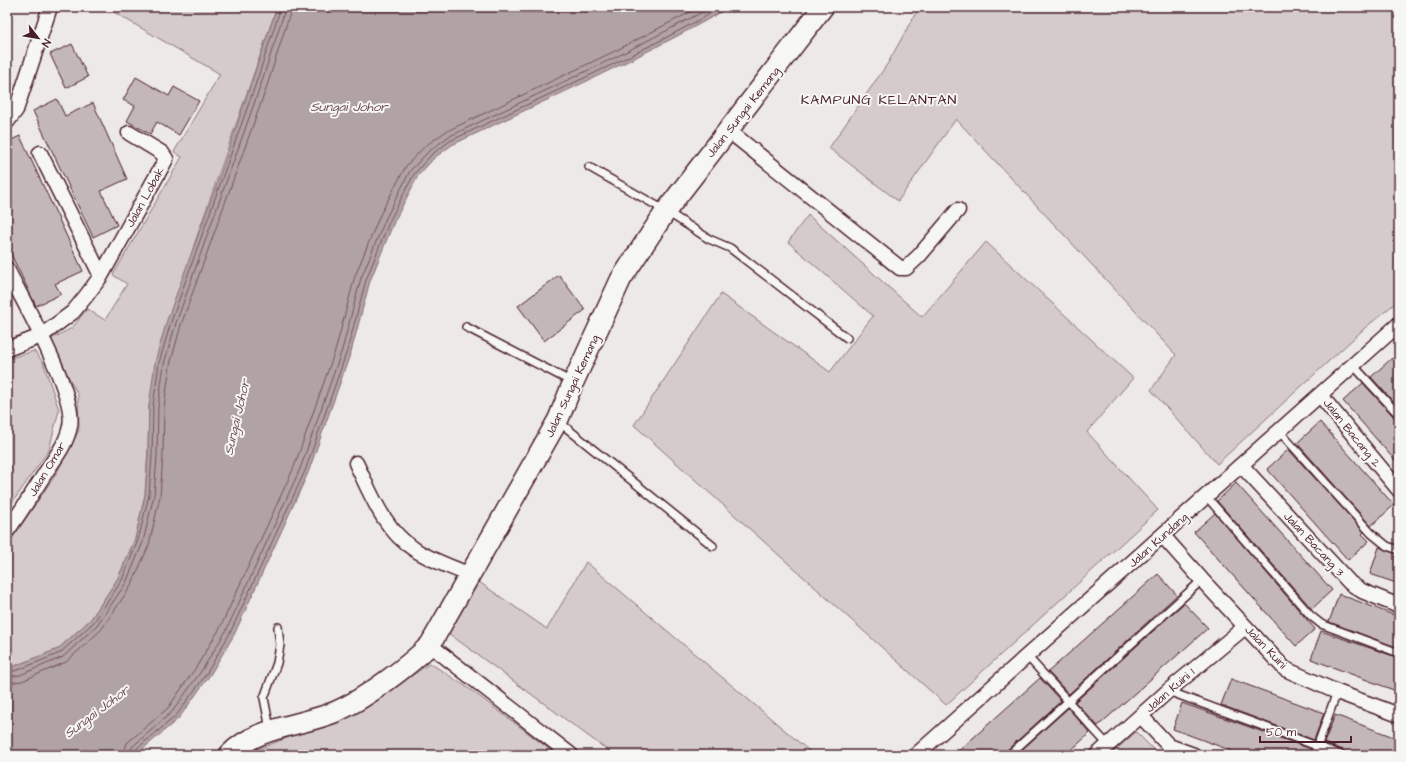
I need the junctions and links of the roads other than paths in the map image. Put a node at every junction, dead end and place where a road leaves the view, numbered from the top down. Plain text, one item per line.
1 (50, 7) edge
2 (823, 7) edge
3 (7, 122) edge
4 (729, 131) junction
5 (129, 133) dead end
6 (40, 152) dead end
7 (589, 166) dead end
8 (958, 210) dead end
9 (666, 211) junction
10 (7, 269) edge
11 (101, 276) junction
12 (466, 327) dead end
13 (1396, 332) edge
14 (41, 336) junction
15 (847, 338) dead end
16 (7, 349) edge
17 (1353, 366) junction
18 (574, 383) junction
19 (1320, 395) junction
20 (1399, 415) edge
21 (558, 420) junction
22 (1279, 431) junction
23 (356, 463) dead end
24 (1241, 465) junction
25 (1399, 490) edge
26 (1206, 496) junction
27 (7, 531) edge
28 (1163, 536) junction
29 (713, 546) dead end
30 (1399, 550) edge
31 (470, 575) junction
32 (1202, 580) junction
33 (1399, 606) edge
34 (1245, 627) junction
35 (278, 628) dead end
36 (430, 645) junction
37 (1399, 653) edge
38 (1028, 656) junction
39 (1168, 691) junction
40 (1337, 692) junction
41 (1068, 701) junction
42 (1399, 715) edge
43 (1141, 716) junction
44 (271, 732) junction
45 (1108, 745) junction
46 (1318, 746) junction
47 (1168, 751) edge
48 (229, 755) edge
49 (571, 755) edge
50 (916, 755) edge
51 (1009, 755) edge
52 (1097, 755) edge
53 (1194, 755) edge
54 (1314, 755) edge
55 (1341, 755) edge

1 - 3 street
2 - 4 street, Jalan Sungai Kemang
4 - 8 street
4 - 9 street, Jalan Sungai Kemang
5 - 11 street, Jalan Lobak
6 - 11 street
7 - 9 lane
9 - 15 lane
9 - 18 street, Jalan Sungai Kemang
10 - 14 street, Jalan Omar
11 - 14 street, Jalan Lobak
12 - 18 lane
13 - 17 street, Jalan Kundang
14 - 16 street, Jalan Lobak
14 - 27 street, Jalan Omar
17 - 19 street, Jalan Kundang
17 - 20 lane
18 - 21 street, Jalan Sungai Kemang
19 - 22 street, Jalan Kundang
19 - 25 street, Jalan Bacang 2
21 - 29 lane
21 - 31 street, Jalan Sungai Kemang
22 - 24 street, Jalan Kundang
22 - 30 lane
23 - 31 street
24 - 26 street, Jalan Kundang
24 - 33 street, Jalan Bacang 3
26 - 28 street, Jalan Kundang
26 - 37 lane
28 - 32 street, Jalan Kuini
28 - 38 street, Jalan Kundang
31 - 36 street, Jalan Sungai Kemang
32 - 34 street, Jalan Kuini
32 - 41 lane
34 - 39 street, Jalan Kuini 1
34 - 40 street, Jalan Kuini
35 - 44 lane
36 - 44 street, Jalan Sungai Kemang
36 - 49 street
38 - 41 lane
38 - 50 street, Jalan Kundang
39 - 43 street, Jalan Kuini 1
39 - 46 lane
40 - 42 street, Jalan Kuini
40 - 46 lane
41 - 45 lane
41 - 51 lane
43 - 45 street, Jalan Kuini 1
43 - 47 street
44 - 48 street, Jalan Sungai Kemang
45 - 52 street, Jalan Kuini 1
46 - 54 lane
46 - 55 lane
47 - 53 street

